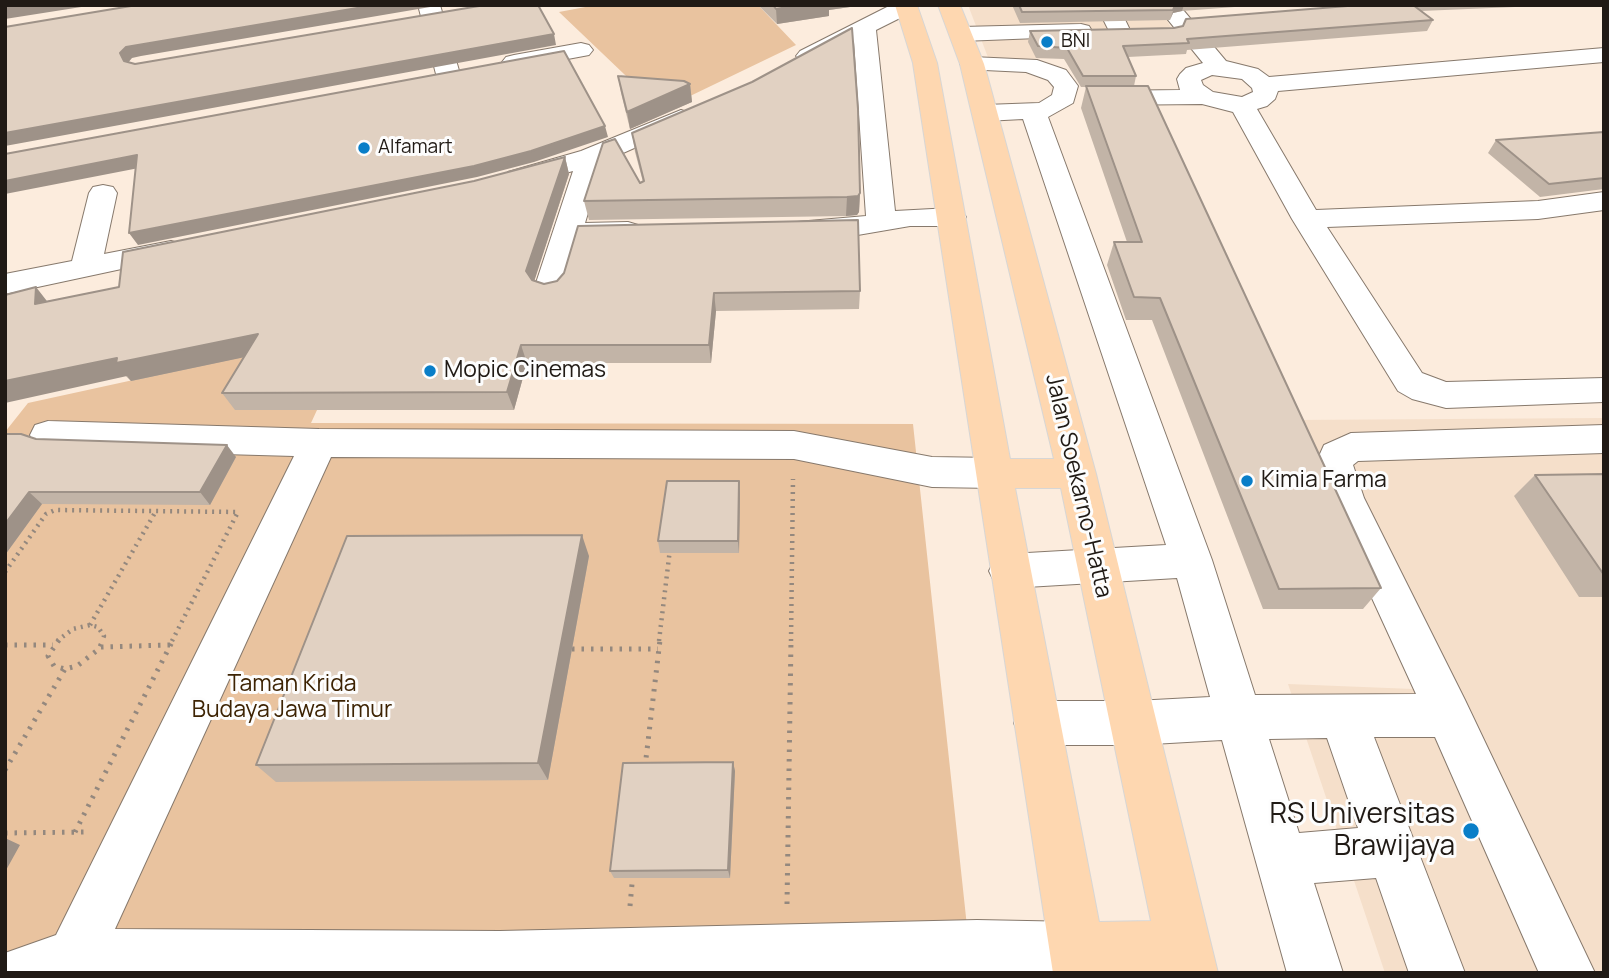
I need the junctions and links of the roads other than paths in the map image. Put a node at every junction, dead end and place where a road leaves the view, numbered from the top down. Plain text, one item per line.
1 (1107, 5) edge
2 (906, 6) edge
3 (431, 12) edge
4 (458, 13) edge
5 (1209, 19) edge
6 (405, 22) edge
7 (1164, 23) edge
8 (864, 27) junction
9 (1119, 30) junction
10 (963, 38) edge
11 (581, 50) dead end
12 (1604, 55) edge
13 (790, 65) edge
14 (1220, 68) junction
15 (448, 74) junction
16 (421, 79) edge
17 (1264, 85) junction
18 (1197, 88) junction
19 (1063, 89) junction
20 (1242, 105) junction
21 (703, 108) edge
22 (985, 113) junction
23 (1034, 113) junction
24 (591, 157) junction
25 (492, 184) edge
26 (103, 193) dead end
27 (1604, 201) edge
28 (1538, 210) junction
29 (951, 217) junction
30 (1307, 219) junction
31 (881, 221) junction
32 (1604, 225) edge
33 (776, 229) edge
34 (651, 231) edge
35 (567, 232) junction
36 (194, 246) edge
37 (86, 268) junction
38 (5, 284) edge
39 (550, 289) edge
40 (1604, 390) edge
41 (48, 435) dead end
42 (1604, 439) edge
43 (319, 443) junction
44 (994, 473) junction
45 (1077, 474) junction
46 (1192, 560) junction
47 (1098, 568) junction
48 (1010, 571) junction
49 (1449, 715) junction
50 (1241, 718) junction
51 (1343, 718) junction
52 (1037, 723) junction
53 (1135, 723) junction
54 (1390, 852) junction
55 (1280, 861) junction
56 (74, 956) junction
57 (1187, 960) edge
58 (1079, 961) edge
59 (23, 973) edge
60 (1315, 973) edge
61 (1437, 973) edge
62 (1567, 973) edge

1 - 9 street
2 - 8 street
2 - 29 main road
3 - 4 street
3 - 6 street
3 - 15 street
5 - 7 street
7 - 9 street
7 - 14 street
8 - 13 street
8 - 31 street
9 - 10 street
10 - 19 street
10 - 22 main road, Jalan Soekarno-Hatta
11 - 15 street
12 - 17 street
14 - 17 street
14 - 18 street
15 - 16 street
17 - 20 street
18 - 19 street
18 - 20 street
19 - 23 street
20 - 30 street
21 - 24 street
22 - 23 street
22 - 45 main road, Jalan Soekarno-Hatta
23 - 46 street
24 - 25 street
24 - 35 street
26 - 37 street
27 - 28 street
28 - 30 street
28 - 32 street
29 - 31 street
29 - 44 main road
30 - 40 street
31 - 33 street
34 - 35 street
35 - 39 street
36 - 37 street
37 - 38 street
41 - 43 street
42 - 49 street
43 - 44 street
43 - 56 street
44 - 45 main road
44 - 48 main road
45 - 47 main road, Jalan Soekarno-Hatta
46 - 47 street
46 - 50 street
47 - 48 street
47 - 53 main road, Jalan Soekarno-Hatta
48 - 52 main road
49 - 51 street
49 - 62 street
50 - 51 street
50 - 53 street
50 - 55 street
51 - 54 street
52 - 53 street
52 - 58 main road
53 - 57 main road, Jalan Soekarno-Hatta
54 - 55 street
54 - 61 street
55 - 60 street
56 - 58 street
56 - 59 street
57 - 58 main road

